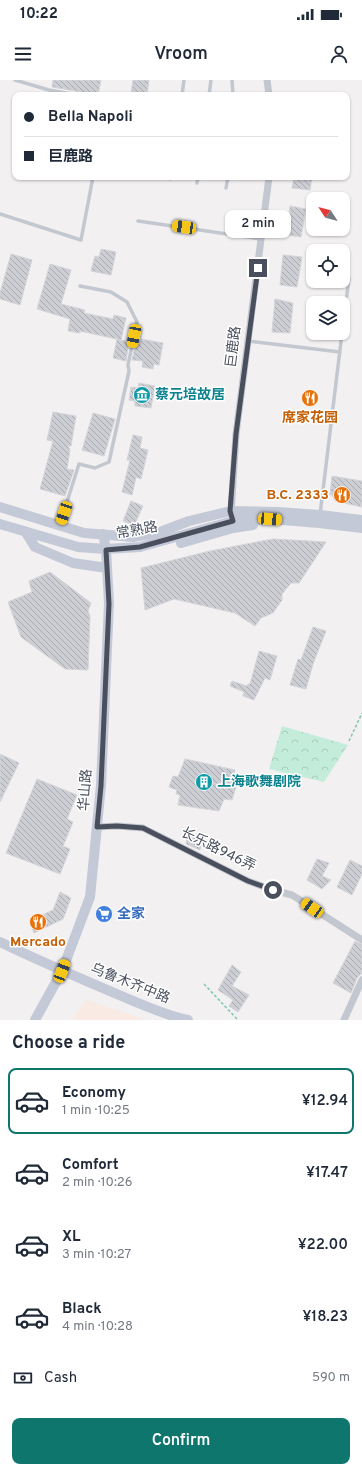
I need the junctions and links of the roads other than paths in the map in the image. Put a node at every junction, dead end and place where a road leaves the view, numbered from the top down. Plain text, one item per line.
1 (15, 80) edge
2 (184, 80) edge
3 (211, 80) edge
4 (232, 80) edge
5 (267, 80) edge
6 (60, 92) edge
7 (182, 92) edge
8 (209, 92) edge
9 (233, 92) edge
10 (269, 92) edge
11 (92, 180) edge
12 (198, 180) edge
13 (227, 180) edge
14 (269, 180) edge
15 (197, 183) dead end
16 (226, 188) dead end
17 (0, 214) edge
18 (138, 221) dead end
19 (261, 239) junction
20 (80, 286) dead end
21 (341, 340) edge
22 (248, 341) junction
23 (340, 352) junction
24 (0, 507) edge
25 (232, 516) junction
26 (270, 519) junction
27 (319, 519) junction
28 (362, 520) edge
29 (0, 524) edge
30 (60, 525) junction
31 (362, 528) edge
32 (25, 531) junction
33 (103, 534) junction
34 (106, 550) junction
35 (107, 568) junction
36 (97, 827) junction
37 (362, 940) edge
38 (0, 942) edge
39 (62, 971) junction
40 (362, 980) edge
41 (35, 1020) edge
42 (186, 1020) edge
43 (344, 1020) edge

1 - 6 lane
2 - 7 lane
3 - 8 lane
4 - 9 lane
5 - 10 street
11 - 17 lane
12 - 15 lane
13 - 16 lane
14 - 19 street, 巨鹿路
18 - 19 lane
19 - 22 street, 巨鹿路
20 - 30 lane
21 - 23 lane
22 - 23 lane
22 - 25 street, 巨鹿路
23 - 27 lane
24 - 30 main road
25 - 26 main road, 常熟路
25 - 27 main road, 常熟路
25 - 33 main road, 常熟路
25 - 34 main road, 常熟路
26 - 27 main road, 常熟路
26 - 34 main road, 常熟路
27 - 28 main road, 常熟路
27 - 31 main road, 常熟路
29 - 32 main road
30 - 33 main road
32 - 34 main road
32 - 35 main road
33 - 34 main road, 华山路
34 - 35 main road, 华山路
35 - 36 main road, 华山路
36 - 37 street, 长乐路946弄
36 - 39 main road, 华山路
38 - 39 main road, 乌鲁木齐中路
39 - 41 main road, 华山路
39 - 42 main road, 乌鲁木齐中路
40 - 43 street

